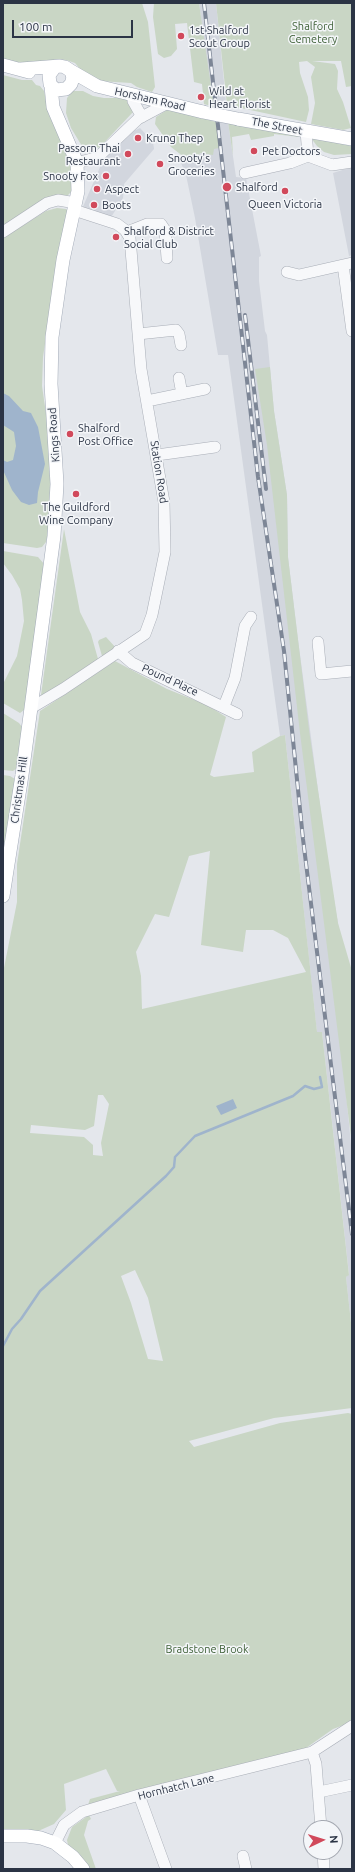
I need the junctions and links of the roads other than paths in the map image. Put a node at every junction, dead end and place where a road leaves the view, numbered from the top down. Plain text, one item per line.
1 (3, 65) edge
2 (55, 67) junction
3 (21, 69) junction
4 (71, 71) junction
5 (50, 84) junction
6 (97, 86) junction
7 (67, 88) junction
8 (133, 96) junction
9 (168, 103) junction
10 (203, 112) joint
11 (142, 117) junction
12 (58, 118) junction
13 (306, 132) junction
14 (352, 139) edge
15 (308, 156) junction
16 (352, 162) edge
17 (77, 163) junction
18 (245, 173) dead end
19 (75, 206) junction
20 (3, 232) edge
21 (127, 232) junction
22 (167, 258) dead end
23 (347, 264) edge
24 (288, 272) dead end
25 (352, 331) edge
26 (138, 334) junction
27 (181, 345) dead end
28 (179, 378) dead end
29 (205, 389) dead end
30 (182, 394) junction
31 (147, 401) junction
32 (215, 447) dead end
33 (156, 455) junction
34 (251, 617) dead end
35 (318, 642) dead end
36 (118, 651) junction
37 (352, 671) edge
38 (224, 706) junction
39 (30, 708) junction
40 (237, 714) dead end
41 (3, 896) edge
42 (352, 1726) edge
43 (312, 1752) junction
44 (352, 1785) edge
45 (319, 1792) junction
46 (139, 1795) junction
47 (321, 1820) edge
48 (3, 1836) edge
49 (55, 1843) junction
50 (243, 1856) dead end
51 (83, 1869) edge
52 (166, 1869) edge
53 (246, 1869) edge

1 - 3 main road
2 - 3 main road
2 - 4 main road
2 - 5 main road
3 - 5 main road
4 - 6 main road, Horsham Road
4 - 7 main road
5 - 7 main road
5 - 12 main road, Kings Road
6 - 7 main road, Horsham Road
6 - 8 main road, Horsham Road
7 - 12 main road
8 - 9 main road, Horsham Road
8 - 11 street
9 - 10 main road, Horsham Road
9 - 11 street
10 - 13 main road, The Street, bridge
11 - 17 street
12 - 17 main road, Kings Road
13 - 14 main road, The Street
13 - 15 street
15 - 16 street
15 - 18 street
17 - 19 main road, Kings Road
19 - 20 street
19 - 21 street
19 - 39 main road, Kings Road
21 - 22 street
21 - 26 street, Station Road
23 - 24 street
23 - 25 street
26 - 27 street
26 - 31 street, Station Road
28 - 30 street
29 - 30 street
30 - 31 street
31 - 33 street, Station Road
32 - 33 street
33 - 36 street, Station Road
34 - 38 street
35 - 37 street
36 - 38 street, Pound Place
36 - 39 street, Station Road
38 - 40 street, Pound Place
39 - 41 main road, Christmas Hill
42 - 43 street, Hornhatch Lane
43 - 45 street
43 - 46 street, Hornhatch Lane
44 - 45 street
45 - 47 street
46 - 49 street, Hornhatch Lane
46 - 52 street
48 - 49 main road
49 - 51 main road
50 - 53 street

